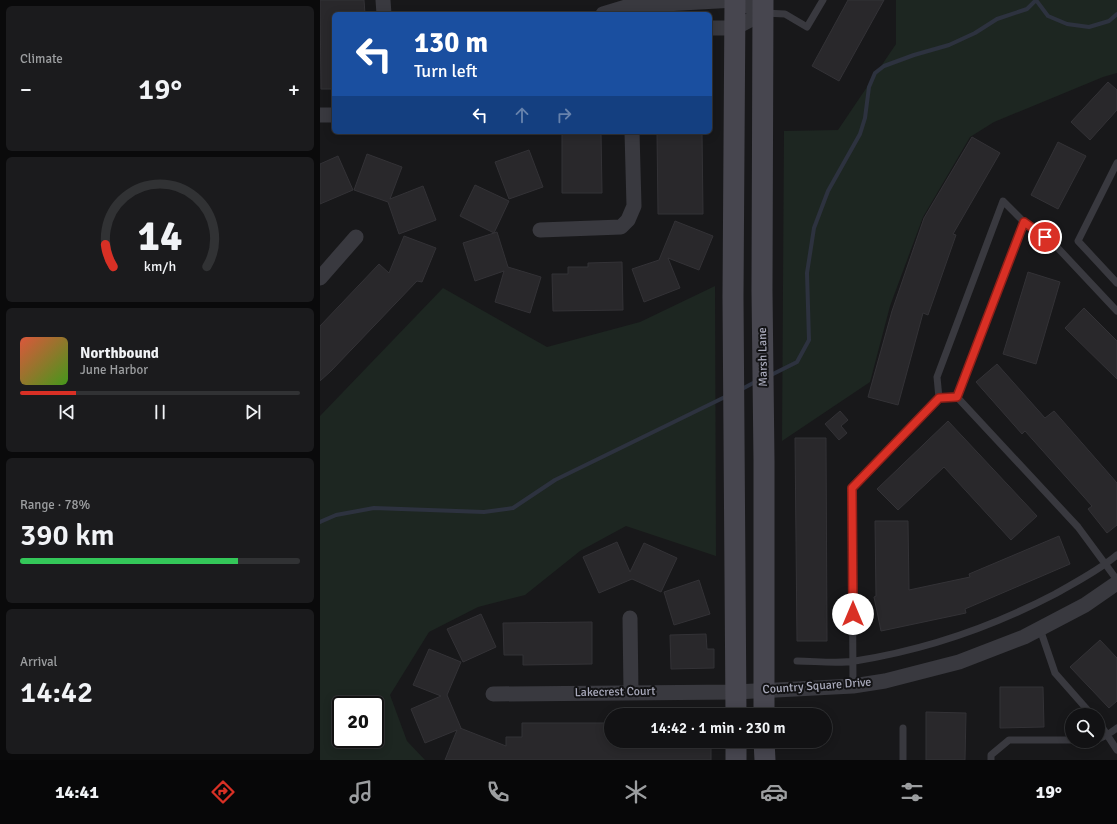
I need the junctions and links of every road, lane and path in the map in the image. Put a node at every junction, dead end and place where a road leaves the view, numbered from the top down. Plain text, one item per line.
1 (383, 0) edge
2 (735, 0) edge
3 (823, 0) edge
4 (763, 6) edge
5 (629, 10) edge
6 (384, 12) edge
7 (616, 12) edge
8 (712, 28) edge
9 (735, 28) junction
10 (320, 115) edge
11 (332, 115) edge
12 (632, 134) edge
13 (1117, 163) edge
14 (1024, 222) junction
15 (540, 230) dead end
16 (356, 237) dead end
17 (320, 278) edge
18 (1117, 283) edge
19 (1117, 311) edge
20 (957, 397) junction
21 (939, 398) junction
22 (1117, 555) edge
23 (1106, 565) junction
24 (1117, 582) edge
25 (630, 618) dead end
26 (1040, 629) junction
27 (797, 661) dead end
28 (853, 661) junction
29 (853, 686) junction
30 (764, 690) junction
31 (631, 692) junction
32 (736, 692) junction
33 (494, 694) dead end
34 (736, 708) edge
35 (764, 708) edge
36 (1086, 708) edge
37 (903, 728) dead end
38 (1117, 728) edge
39 (1105, 732) edge
40 (1107, 735) junction
41 (1065, 740) edge
42 (736, 748) edge
43 (764, 748) edge
44 (1117, 750) edge
45 (736, 760) edge
46 (764, 760) edge
47 (903, 760) edge
48 (991, 760) edge

1 - 6 street
2 - 4 street
2 - 5 street
2 - 9 main road
3 - 4 lane
4 - 9 street
4 - 30 main road, Marsh Lane
5 - 7 street
8 - 9 street
9 - 32 main road
10 - 11 street
12 - 15 street
13 - 18 lane
14 - 19 lane
14 - 20 lane
14 - 21 lane
16 - 17 street
20 - 21 lane
20 - 23 lane
21 - 28 lane
22 - 23 lane
23 - 24 lane
23 - 28 lane
24 - 26 street, Country Square Drive
25 - 31 street
26 - 29 street, Country Square Drive
26 - 36 lane
27 - 28 lane
28 - 29 lane
29 - 30 street, Country Square Drive
30 - 32 street, Country Square Drive
30 - 35 main road, Marsh Lane
31 - 32 street, Lakecrest Court
31 - 33 street, Lakecrest Court
32 - 34 main road
37 - 47 lane
38 - 40 lane
39 - 40 lane
40 - 44 lane
41 - 48 lane
42 - 45 main road
43 - 46 main road

